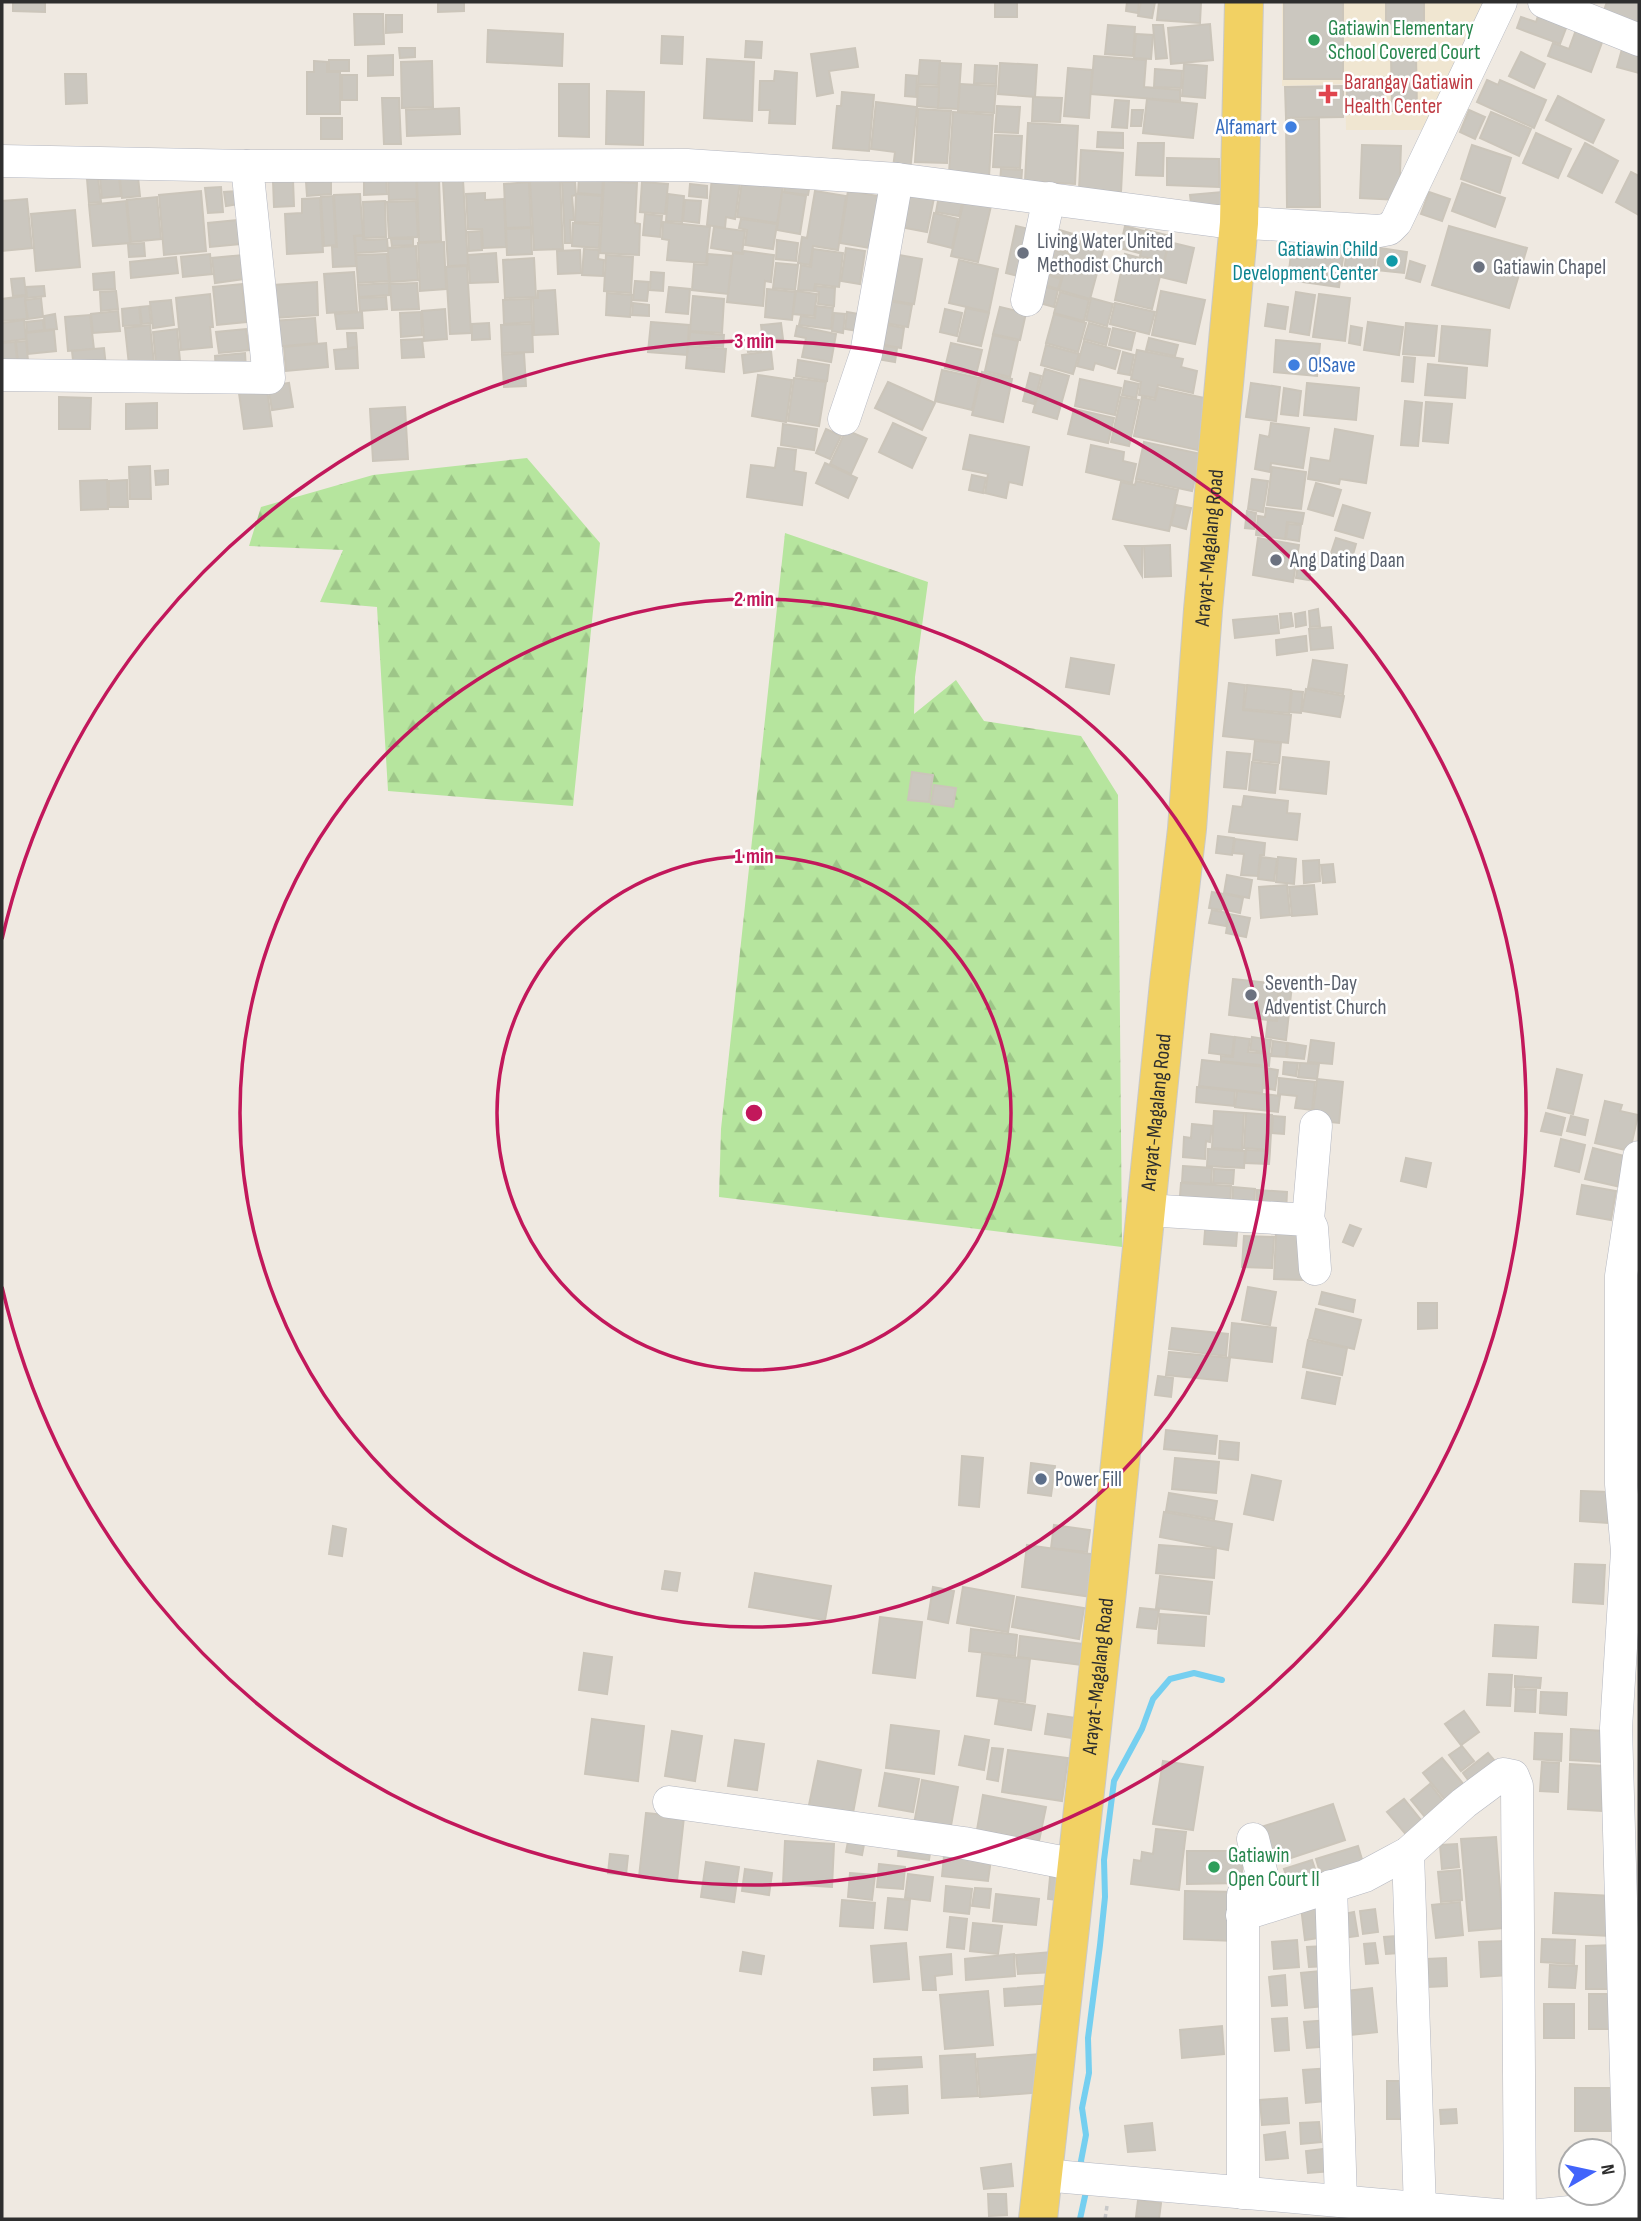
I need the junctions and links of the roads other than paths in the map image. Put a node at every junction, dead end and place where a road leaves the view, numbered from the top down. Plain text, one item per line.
1 (1244, 2) edge
2 (1501, 2) edge
3 (1544, 2) edge
4 (1639, 40) edge
5 (2, 161) edge
6 (247, 166) junction
7 (897, 179) junction
8 (1049, 198) junction
9 (1239, 223) junction
10 (1027, 300) dead end
11 (2, 375) edge
12 (845, 419) dead end
13 (1316, 1126) dead end
14 (1639, 1157) edge
15 (1146, 1210) junction
16 (1308, 1220) junction
17 (1315, 1269) dead end
18 (669, 1802) dead end
19 (1253, 1839) dead end
20 (1408, 1853) junction
21 (1077, 1865) junction
22 (1331, 1886) junction
23 (1242, 1915) junction
24 (1044, 2175) junction
25 (1243, 2193) junction
26 (1341, 2201) junction
27 (1635, 2206) edge
28 (1420, 2210) junction
29 (1520, 2217) junction
30 (1038, 2219) edge

1 - 9 main road, Arayat-Magalang Road
2 - 9 street
3 - 4 street
5 - 6 street
6 - 7 street
6 - 11 street
7 - 8 street
7 - 12 street
8 - 9 street
8 - 10 street
9 - 15 main road, Arayat-Magalang Road
13 - 16 street
14 - 27 street
15 - 16 street
15 - 21 main road, Arayat-Magalang Road
16 - 17 street
18 - 21 street
19 - 23 street
20 - 22 street
20 - 28 street
20 - 29 street
21 - 24 main road, Arayat-Magalang Road
22 - 23 street
22 - 26 street
23 - 25 street
24 - 25 street
24 - 30 main road, Arayat-Magalang Road
25 - 26 street
26 - 28 street
27 - 29 street
28 - 29 street

